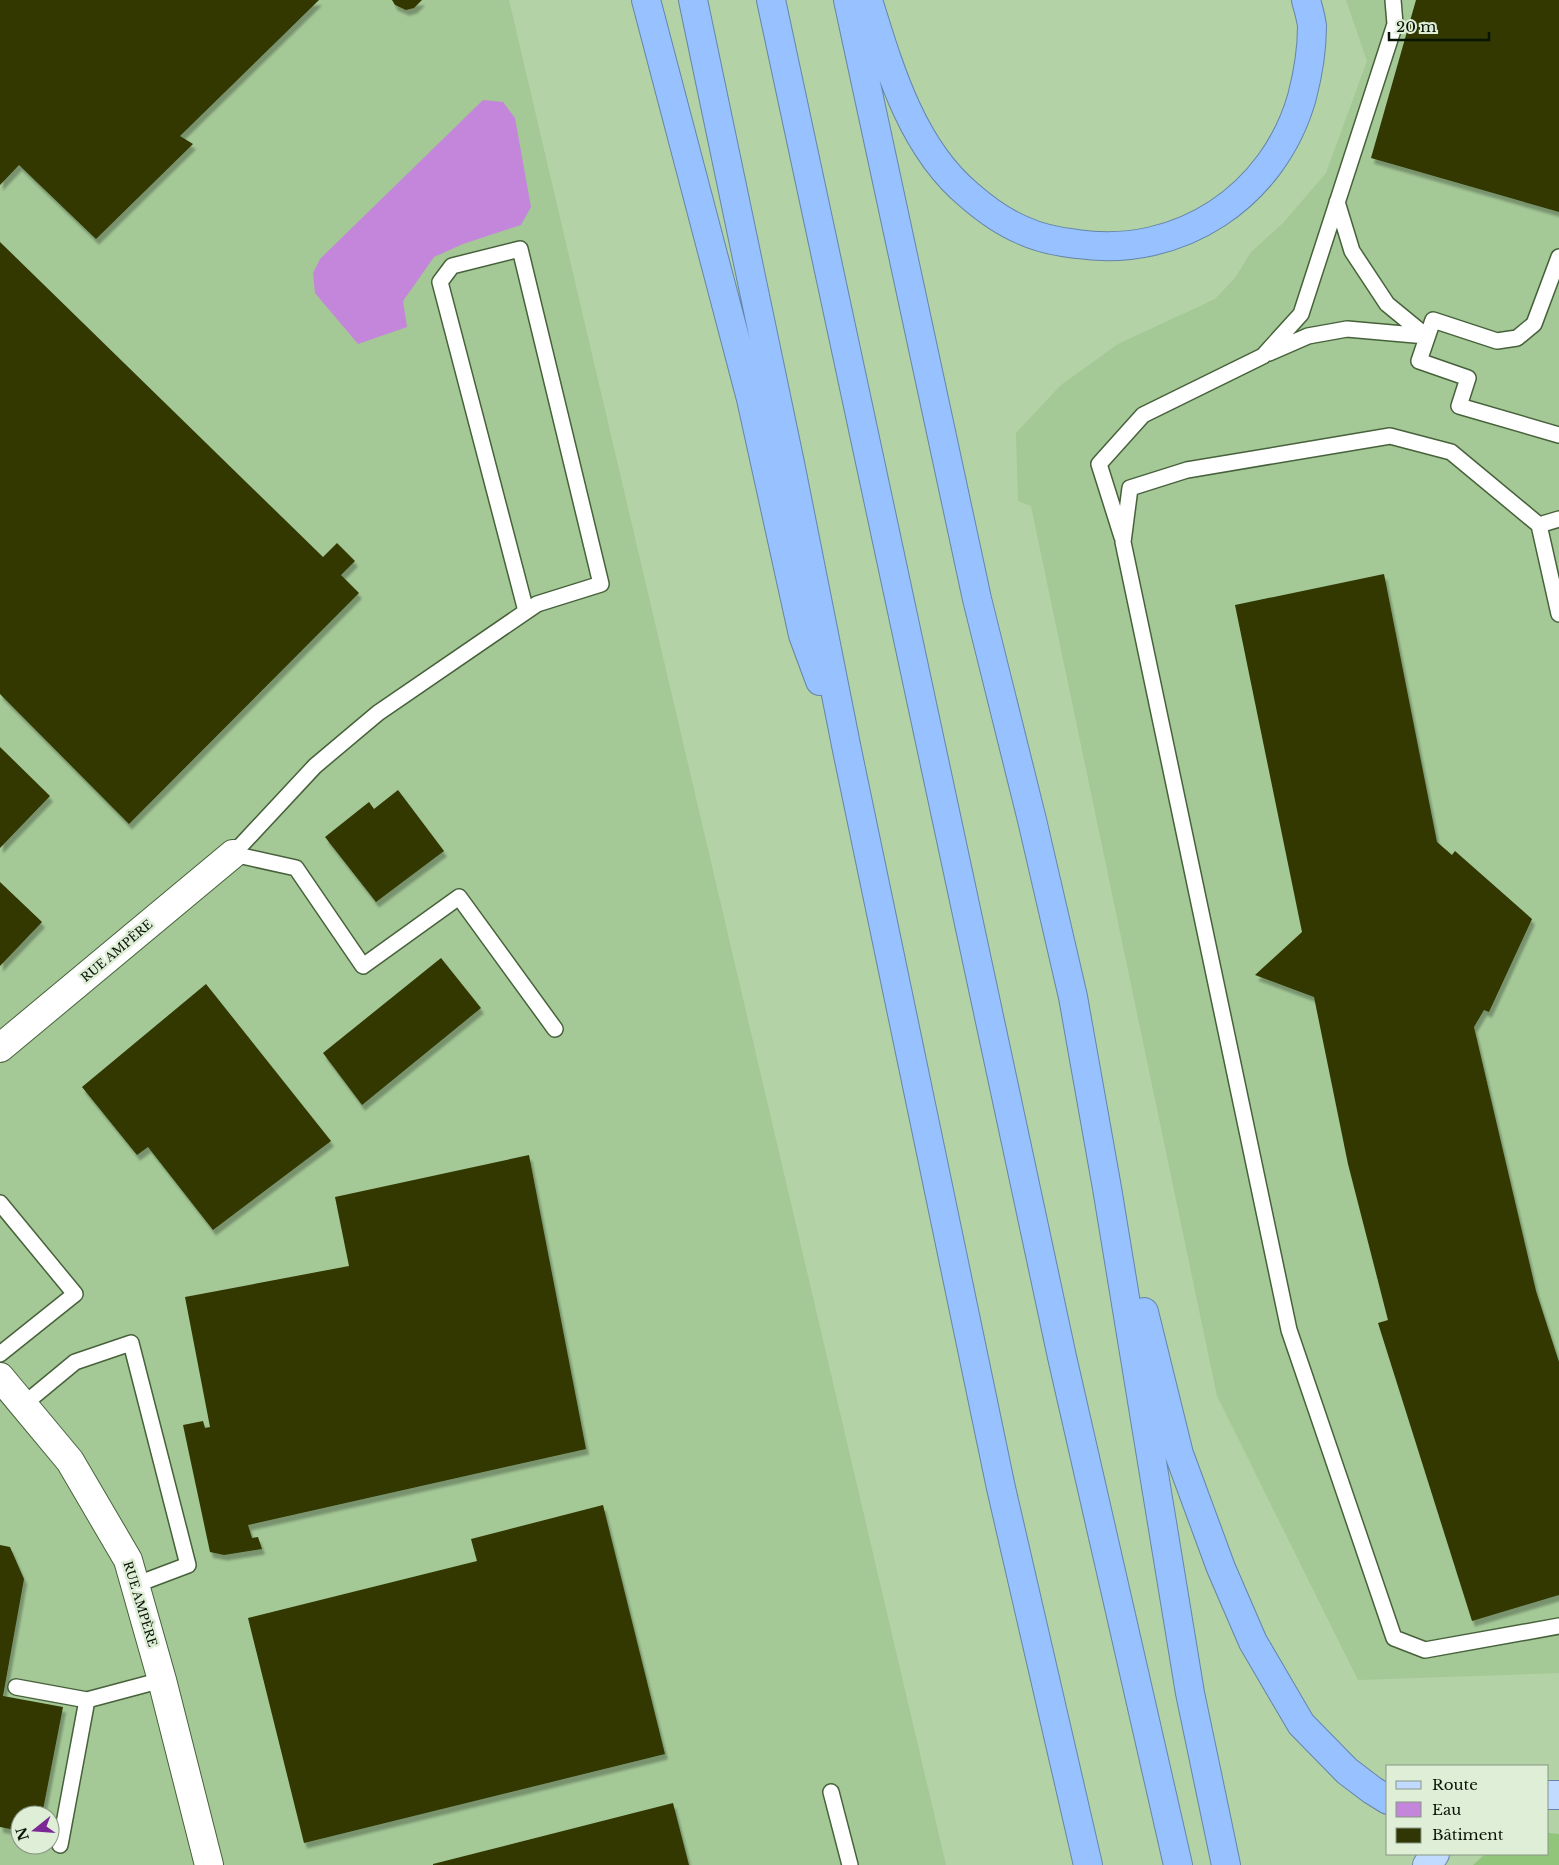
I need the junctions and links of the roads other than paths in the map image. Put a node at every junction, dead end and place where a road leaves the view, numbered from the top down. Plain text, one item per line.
1 (646, 0) edge
2 (693, 0) edge
3 (771, 0) edge
4 (848, 0) edge
5 (868, 0) edge
6 (1306, 0) edge
7 (1393, 0) edge
8 (1337, 202) junction
9 (1559, 257) edge
10 (1426, 336) junction
11 (1263, 356) junction
12 (1559, 435) edge
13 (1559, 520) edge
14 (1538, 525) junction
15 (1123, 542) junction
16 (526, 611) junction
17 (1559, 614) edge
18 (847, 750) junction
19 (234, 854) junction
20 (555, 1029) dead end
21 (0, 1048) edge
22 (1107, 1188) junction
23 (0, 1203) edge
24 (0, 1354) edge
25 (0, 1377) edge
26 (23, 1404) junction
27 (134, 1585) junction
28 (1559, 1626) edge
29 (162, 1680) junction
30 (16, 1687) dead end
31 (87, 1700) junction
32 (831, 1792) dead end
33 (1386, 1799) edge
34 (60, 1844) dead end
35 (209, 1865) edge
36 (850, 1865) edge
37 (1088, 1865) edge
38 (1178, 1865) edge
39 (1226, 1865) edge

1 - 18 highway
2 - 18 highway
3 - 38 highway
4 - 22 highway
5 - 6 highway
7 - 8 lane
8 - 10 lane
8 - 11 lane
9 - 10 lane
10 - 11 lane
10 - 12 lane
11 - 15 lane
13 - 14 lane
14 - 15 lane
14 - 17 lane
15 - 28 lane
16 - 16 lane
16 - 19 lane
18 - 37 highway
19 - 20 lane
19 - 21 street, RUE AMPÈRE
22 - 33 highway
22 - 39 highway
23 - 24 lane
25 - 26 street, RUE AMPÈRE
26 - 27 street, RUE AMPÈRE
26 - 27 lane
27 - 29 street, RUE AMPÈRE
29 - 31 lane
29 - 35 street, RUE AMPÈRE
30 - 31 lane
31 - 34 lane
32 - 36 lane

